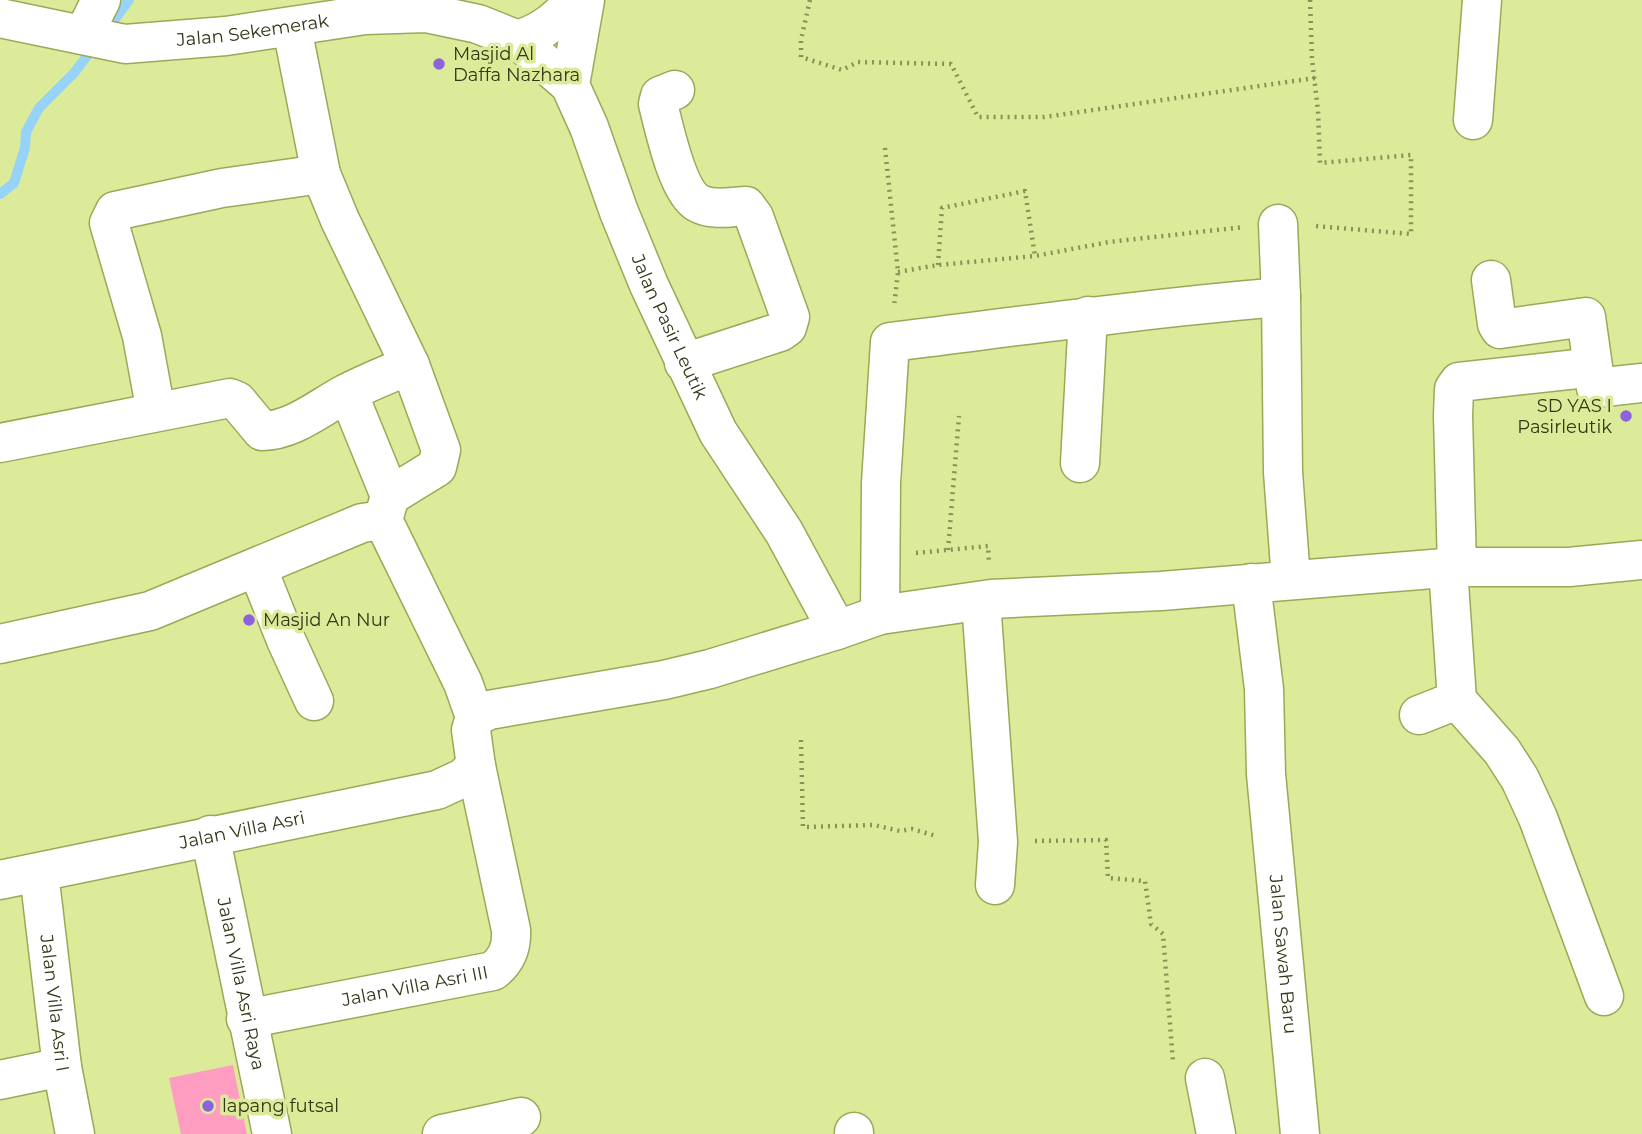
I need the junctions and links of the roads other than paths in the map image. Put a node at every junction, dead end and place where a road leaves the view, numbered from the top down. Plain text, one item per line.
1 (575, 0) edge
2 (585, 0) edge
3 (1482, 0) edge
4 (316, 16) edge
5 (0, 18) edge
6 (101, 29) edge
7 (518, 40) junction
8 (570, 85) junction
9 (676, 90) dead end
10 (1473, 120) dead end
11 (321, 174) junction
12 (1278, 223) road end
13 (1491, 280) dead end
14 (1281, 297) junction
15 (1088, 316) junction
16 (684, 363) junction
17 (410, 365) junction
18 (1592, 370) junction
19 (1642, 383) edge
20 (348, 393) junction
21 (156, 412) junction
22 (0, 443) edge
23 (1080, 463) dead end
24 (386, 508) junction
25 (1642, 561) edge
26 (257, 567) junction
27 (1453, 567) junction
28 (1291, 580) junction
29 (1251, 583) junction
30 (986, 600) junction
31 (880, 615) junction
32 (837, 630) junction
33 (0, 644) edge
34 (1457, 700) junction
35 (314, 701) dead end
36 (1419, 715) dead end
37 (475, 717) junction
38 (476, 766) junction
39 (210, 835) junction
40 (39, 873) junction
41 (0, 880) edge
42 (995, 885) dead end
43 (1604, 996) dead end
44 (246, 1019) junction
45 (62, 1067) junction
46 (1189, 1075) road end
47 (0, 1080) edge
48 (521, 1117) dead end
49 (466, 1131) edge
50 (75, 1134) edge
51 (272, 1134) edge
52 (1216, 1134) edge
53 (1300, 1134) edge

1 - 7 street
2 - 8 street
3 - 10 street
4 - 6 street, Jalan Sekemerak
4 - 7 street, Jalan Sekemerak
4 - 11 street
5 - 6 street, Jalan Sekemerak
7 - 8 street, Jalan Sekemerak
8 - 16 street, Jalan Pasir Leutik
9 - 16 street
11 - 17 street
11 - 21 street
12 - 14 street
13 - 18 street
14 - 15 street
14 - 28 street
15 - 23 street
15 - 31 street
16 - 32 street, Jalan Pasir Leutik
17 - 20 street
17 - 24 street
18 - 19 street
18 - 27 street
20 - 21 street
20 - 24 street
21 - 22 street
24 - 26 street
24 - 37 street
25 - 27 street
26 - 33 street
26 - 35 street
27 - 28 street
27 - 34 street
28 - 29 street
29 - 30 street
29 - 53 street, Jalan Sawah Baru
30 - 31 street
30 - 42 street
31 - 32 street
32 - 37 street
34 - 36 street
34 - 43 street
37 - 38 street, Jalan Villa Asri III
38 - 39 street, Jalan Villa Asri
38 - 44 street, Jalan Villa Asri III
39 - 40 street, Jalan Villa Asri
39 - 44 street, Jalan Villa Asri Raya
40 - 41 street, Jalan Villa Asri
40 - 45 street, Jalan Villa Asri I
44 - 51 street, Jalan Villa Asri Raya
45 - 47 street
45 - 50 street, Jalan Villa Asri I
46 - 52 street
48 - 49 street

